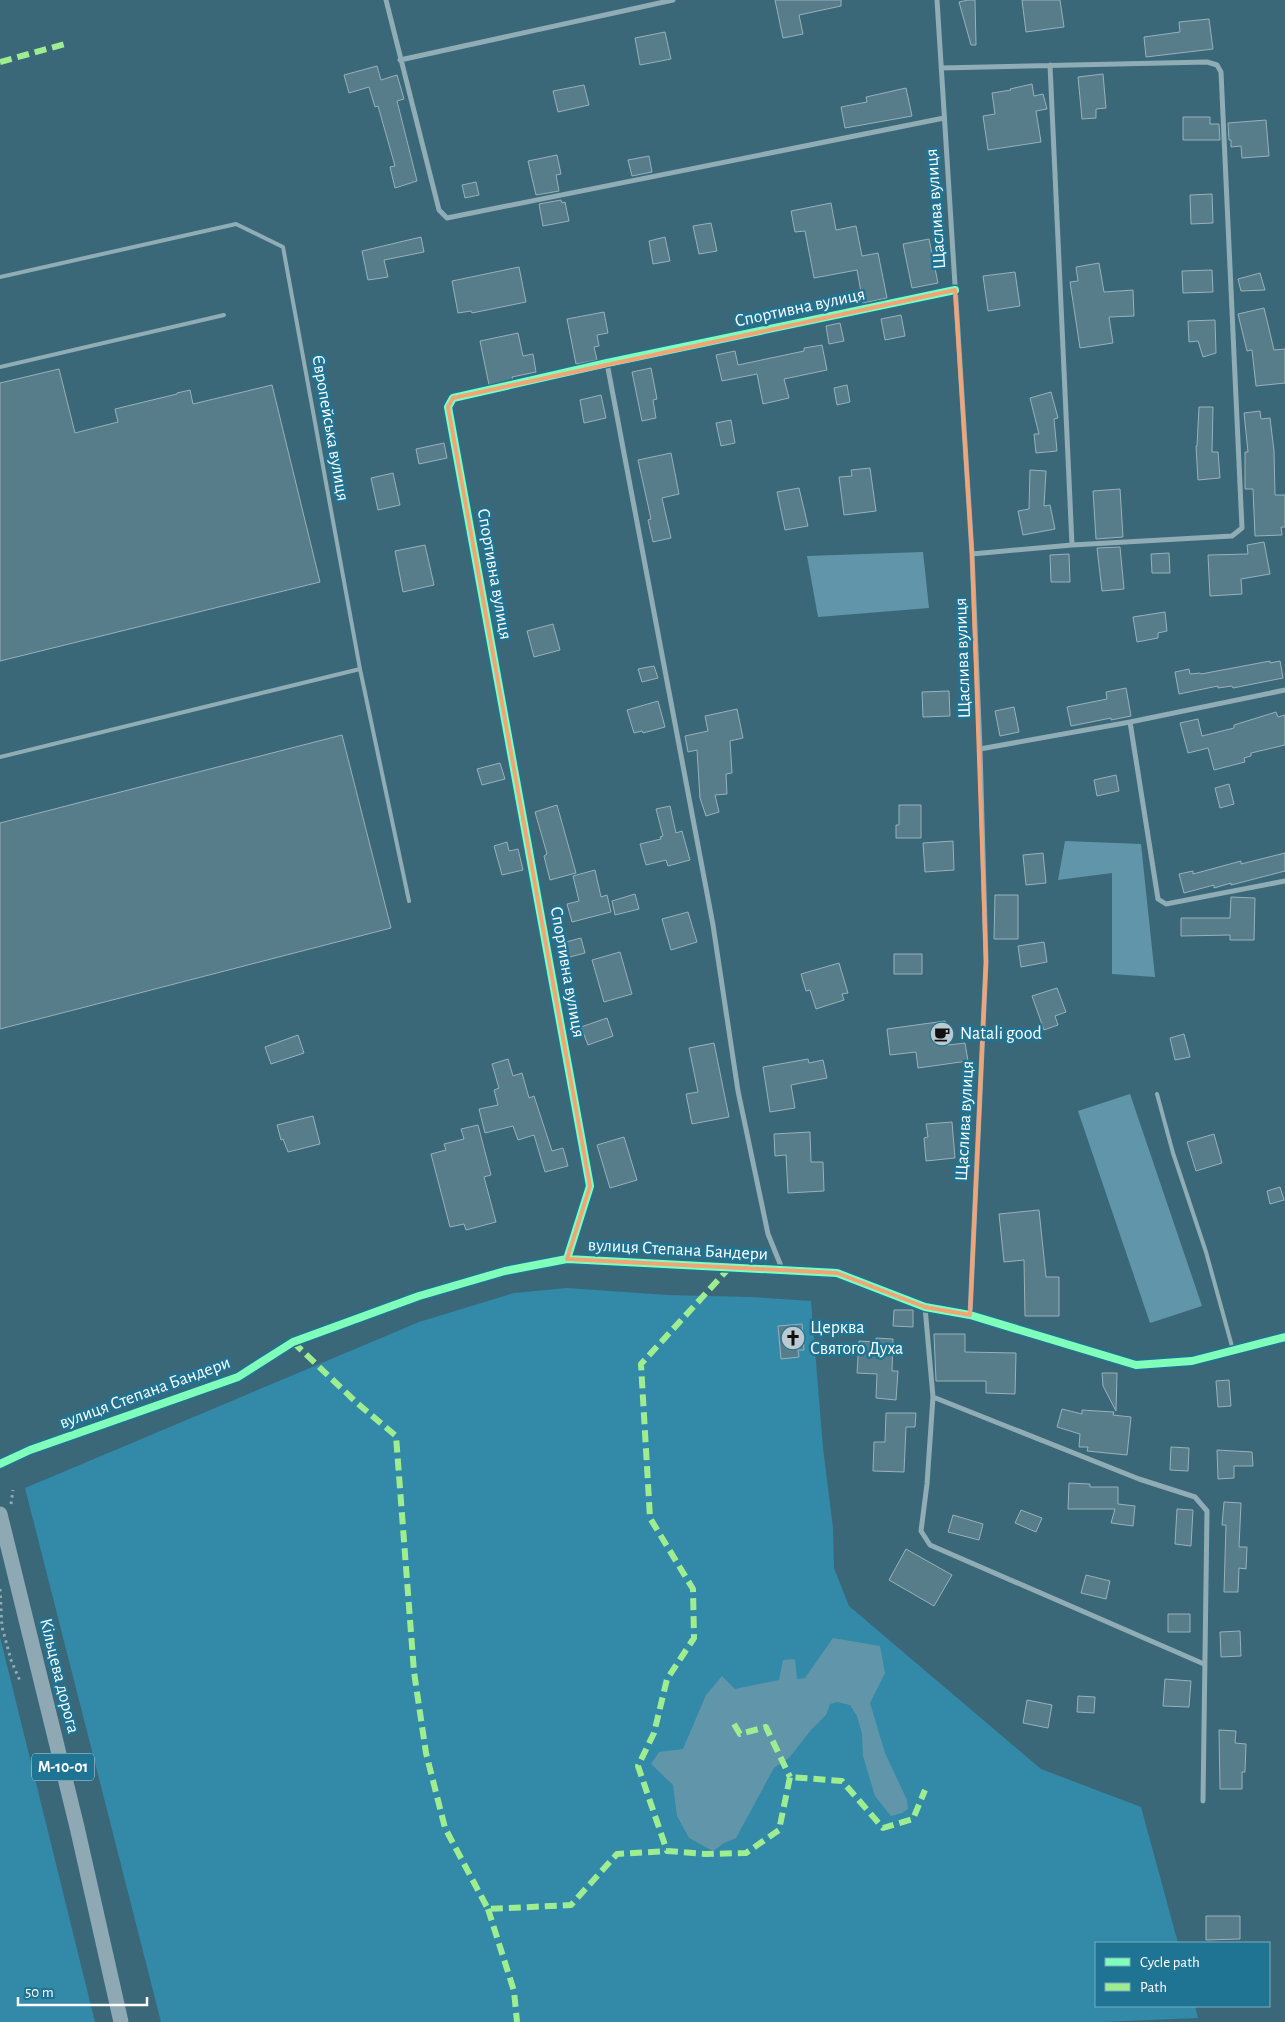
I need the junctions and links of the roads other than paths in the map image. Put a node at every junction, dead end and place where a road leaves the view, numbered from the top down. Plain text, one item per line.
1 (386, 0) edge
2 (673, 0) edge
3 (937, 0) edge
4 (400, 60) junction
5 (1050, 65) junction
6 (941, 68) junction
7 (944, 118) junction
8 (0, 276) edge
9 (955, 290) junction
10 (224, 315) dead end
11 (607, 363) junction
12 (0, 367) edge
13 (1072, 546) junction
14 (972, 554) junction
15 (360, 669) junction
16 (1285, 690) edge
17 (1130, 722) junction
18 (980, 749) junction
19 (0, 757) edge
20 (1285, 881) edge
21 (409, 901) dead end
22 (1157, 1094) dead end
23 (568, 1259) junction
24 (783, 1271) junction
25 (924, 1307) junction
26 (970, 1315) junction
27 (1285, 1337) edge
28 (1233, 1350) junction
29 (933, 1398) junction
30 (0, 1464) edge
31 (0, 1514) edge
32 (1204, 1664) junction
33 (1203, 1801) dead end
34 (121, 2022) edge

1 - 4 street
2 - 4 street
3 - 6 street, Щаслива вулиця
4 - 7 street
5 - 6 street
5 - 13 street
5 - 13 street
6 - 7 street, Щаслива вулиця
7 - 9 street, Щаслива вулиця
8 - 15 lane, Європейська вулиця
9 - 11 street, Спортивна вулиця
9 - 14 street, Щаслива вулиця
10 - 12 lane
11 - 23 street, Спортивна вулиця
11 - 24 street
13 - 14 street
14 - 18 street, Щаслива вулиця
15 - 19 lane
15 - 21 lane, Європейська вулиця
16 - 17 street
17 - 18 street
17 - 20 street
18 - 26 street, Щаслива вулиця
22 - 28 lane
23 - 24 street, вулиця Степана Бандери
23 - 30 street, вулиця Степана Бандери
24 - 25 street, вулиця Степана Бандери
25 - 26 street, вулиця Степана Бандери
25 - 29 street
26 - 28 street, вулиця Степана Бандери
27 - 28 street, вулиця Степана Бандери
29 - 32 street
29 - 32 street
31 - 34 highway, Кільцева дорога / М-10-01
32 - 33 street

